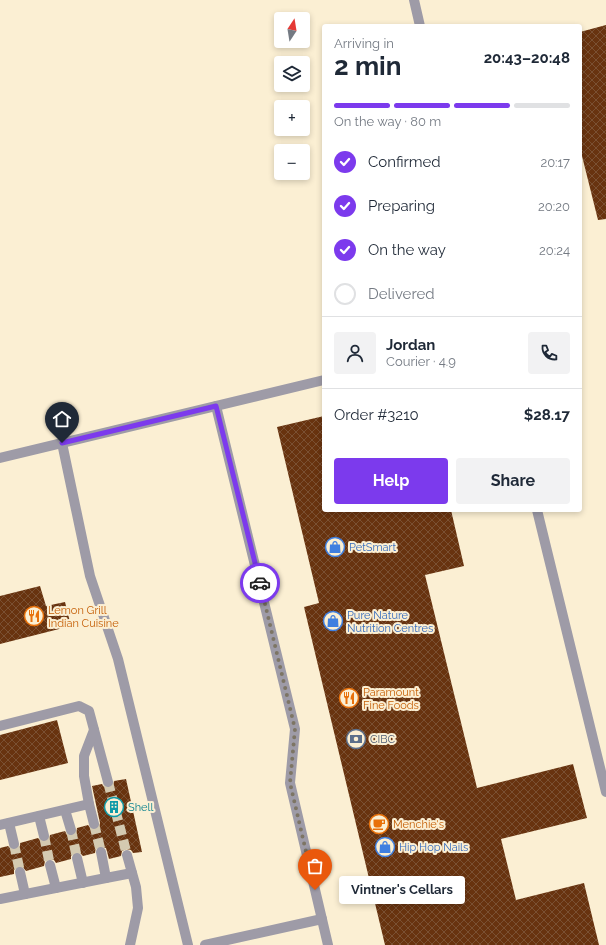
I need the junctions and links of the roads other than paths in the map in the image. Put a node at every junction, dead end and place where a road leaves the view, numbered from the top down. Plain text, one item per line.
1 (414, 0) edge
2 (420, 24) edge
3 (322, 380) edge
4 (216, 406) junction
5 (62, 443) junction
6 (0, 458) edge
7 (537, 512) edge
8 (0, 726) edge
9 (94, 730) junction
10 (108, 782) tunnel mouth
11 (606, 792) edge
12 (88, 804) junction
13 (65, 810) junction
14 (40, 816) junction
15 (4, 824) edge
16 (94, 824) tunnel mouth
17 (71, 830) tunnel mouth
18 (44, 836) tunnel mouth
19 (14, 844) tunnel mouth
20 (101, 852) tunnel mouth
21 (127, 855) tunnel mouth
22 (77, 858) tunnel mouth
23 (50, 865) tunnel mouth
24 (20, 872) tunnel mouth
25 (132, 873) junction
26 (106, 878) junction
27 (83, 883) junction
28 (56, 888) junction
29 (25, 894) junction
30 (0, 900) edge
31 (322, 919) junction
32 (130, 945) edge
33 (188, 945) edge
34 (205, 945) edge
35 (328, 945) edge

1 - 2 lane
3 - 4 lane
4 - 5 lane
4 - 31 lane
5 - 6 lane
5 - 33 lane
7 - 11 lane
8 - 9 lane
9 - 10 lane
9 - 12 lane
12 - 13 lane
12 - 16 lane
13 - 14 lane
13 - 17 lane
14 - 15 lane
14 - 18 lane
15 - 19 lane
20 - 26 lane
21 - 25 lane
22 - 27 lane
23 - 28 lane
24 - 29 lane
25 - 26 lane
25 - 32 lane
26 - 27 lane
27 - 28 lane
28 - 29 lane
29 - 30 lane
31 - 34 lane
31 - 35 lane

